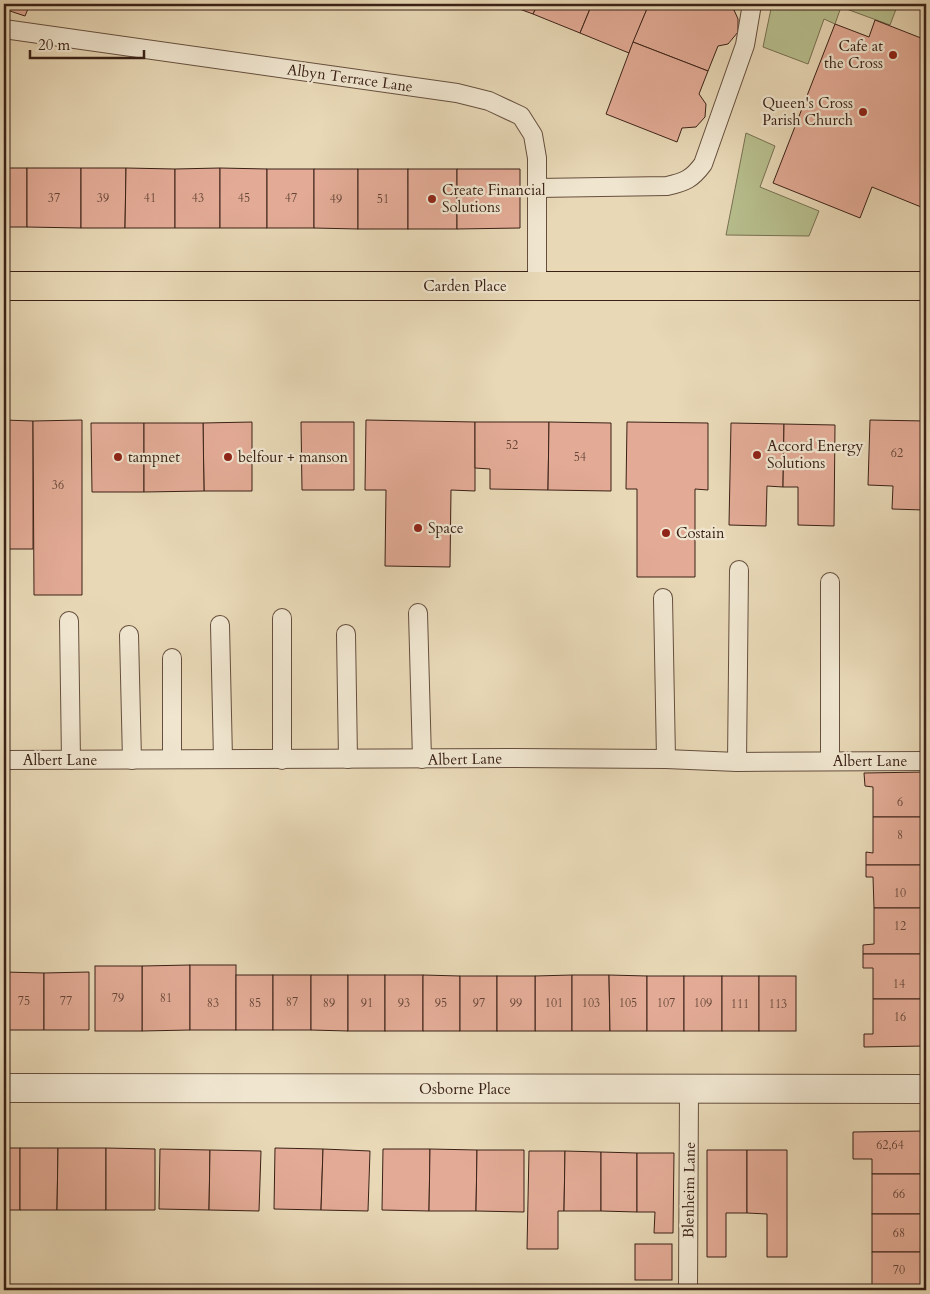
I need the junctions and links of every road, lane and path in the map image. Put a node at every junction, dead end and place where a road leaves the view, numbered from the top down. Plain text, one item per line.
1 (752, 4) edge
2 (4, 29) edge
3 (536, 188) junction
4 (4, 286) edge
5 (537, 286) junction
6 (926, 286) edge
7 (739, 570) dead end
8 (830, 582) dead end
9 (663, 598) dead end
10 (418, 613) dead end
11 (282, 618) dead end
12 (69, 621) dead end
13 (220, 625) dead end
14 (346, 634) dead end
15 (129, 636) dead end
16 (172, 658) dead end
17 (172, 759) junction
18 (223, 759) junction
19 (348, 759) junction
20 (422, 759) junction
21 (666, 759) junction
22 (4, 760) edge
23 (71, 760) junction
24 (132, 760) junction
25 (282, 760) junction
26 (830, 761) junction
27 (926, 761) edge
28 (737, 762) junction
29 (4, 1088) edge
30 (690, 1090) junction
31 (926, 1090) edge
32 (688, 1290) edge

1 - 3 lane
2 - 3 lane, Albyn Terrace Lane
3 - 5 lane, Albyn Terrace Lane
4 - 5 main road, Carden Place
5 - 6 main road, Carden Place
7 - 28 lane
8 - 26 lane
9 - 21 lane
10 - 20 lane
11 - 25 lane
12 - 23 lane
13 - 18 lane
14 - 19 lane
15 - 24 lane
16 - 17 lane
17 - 18 lane, Albert Lane
17 - 24 lane, Albert Lane
18 - 25 lane, Albert Lane
19 - 20 lane, Albert Lane
19 - 25 lane, Albert Lane
20 - 21 lane, Albert Lane
21 - 28 lane, Albert Lane
22 - 23 lane, Albert Lane
23 - 24 lane, Albert Lane
26 - 27 lane, Albert Lane
26 - 28 lane, Albert Lane
29 - 30 street, Osborne Place
30 - 31 street, Osborne Place
30 - 32 lane, Blenheim Lane

